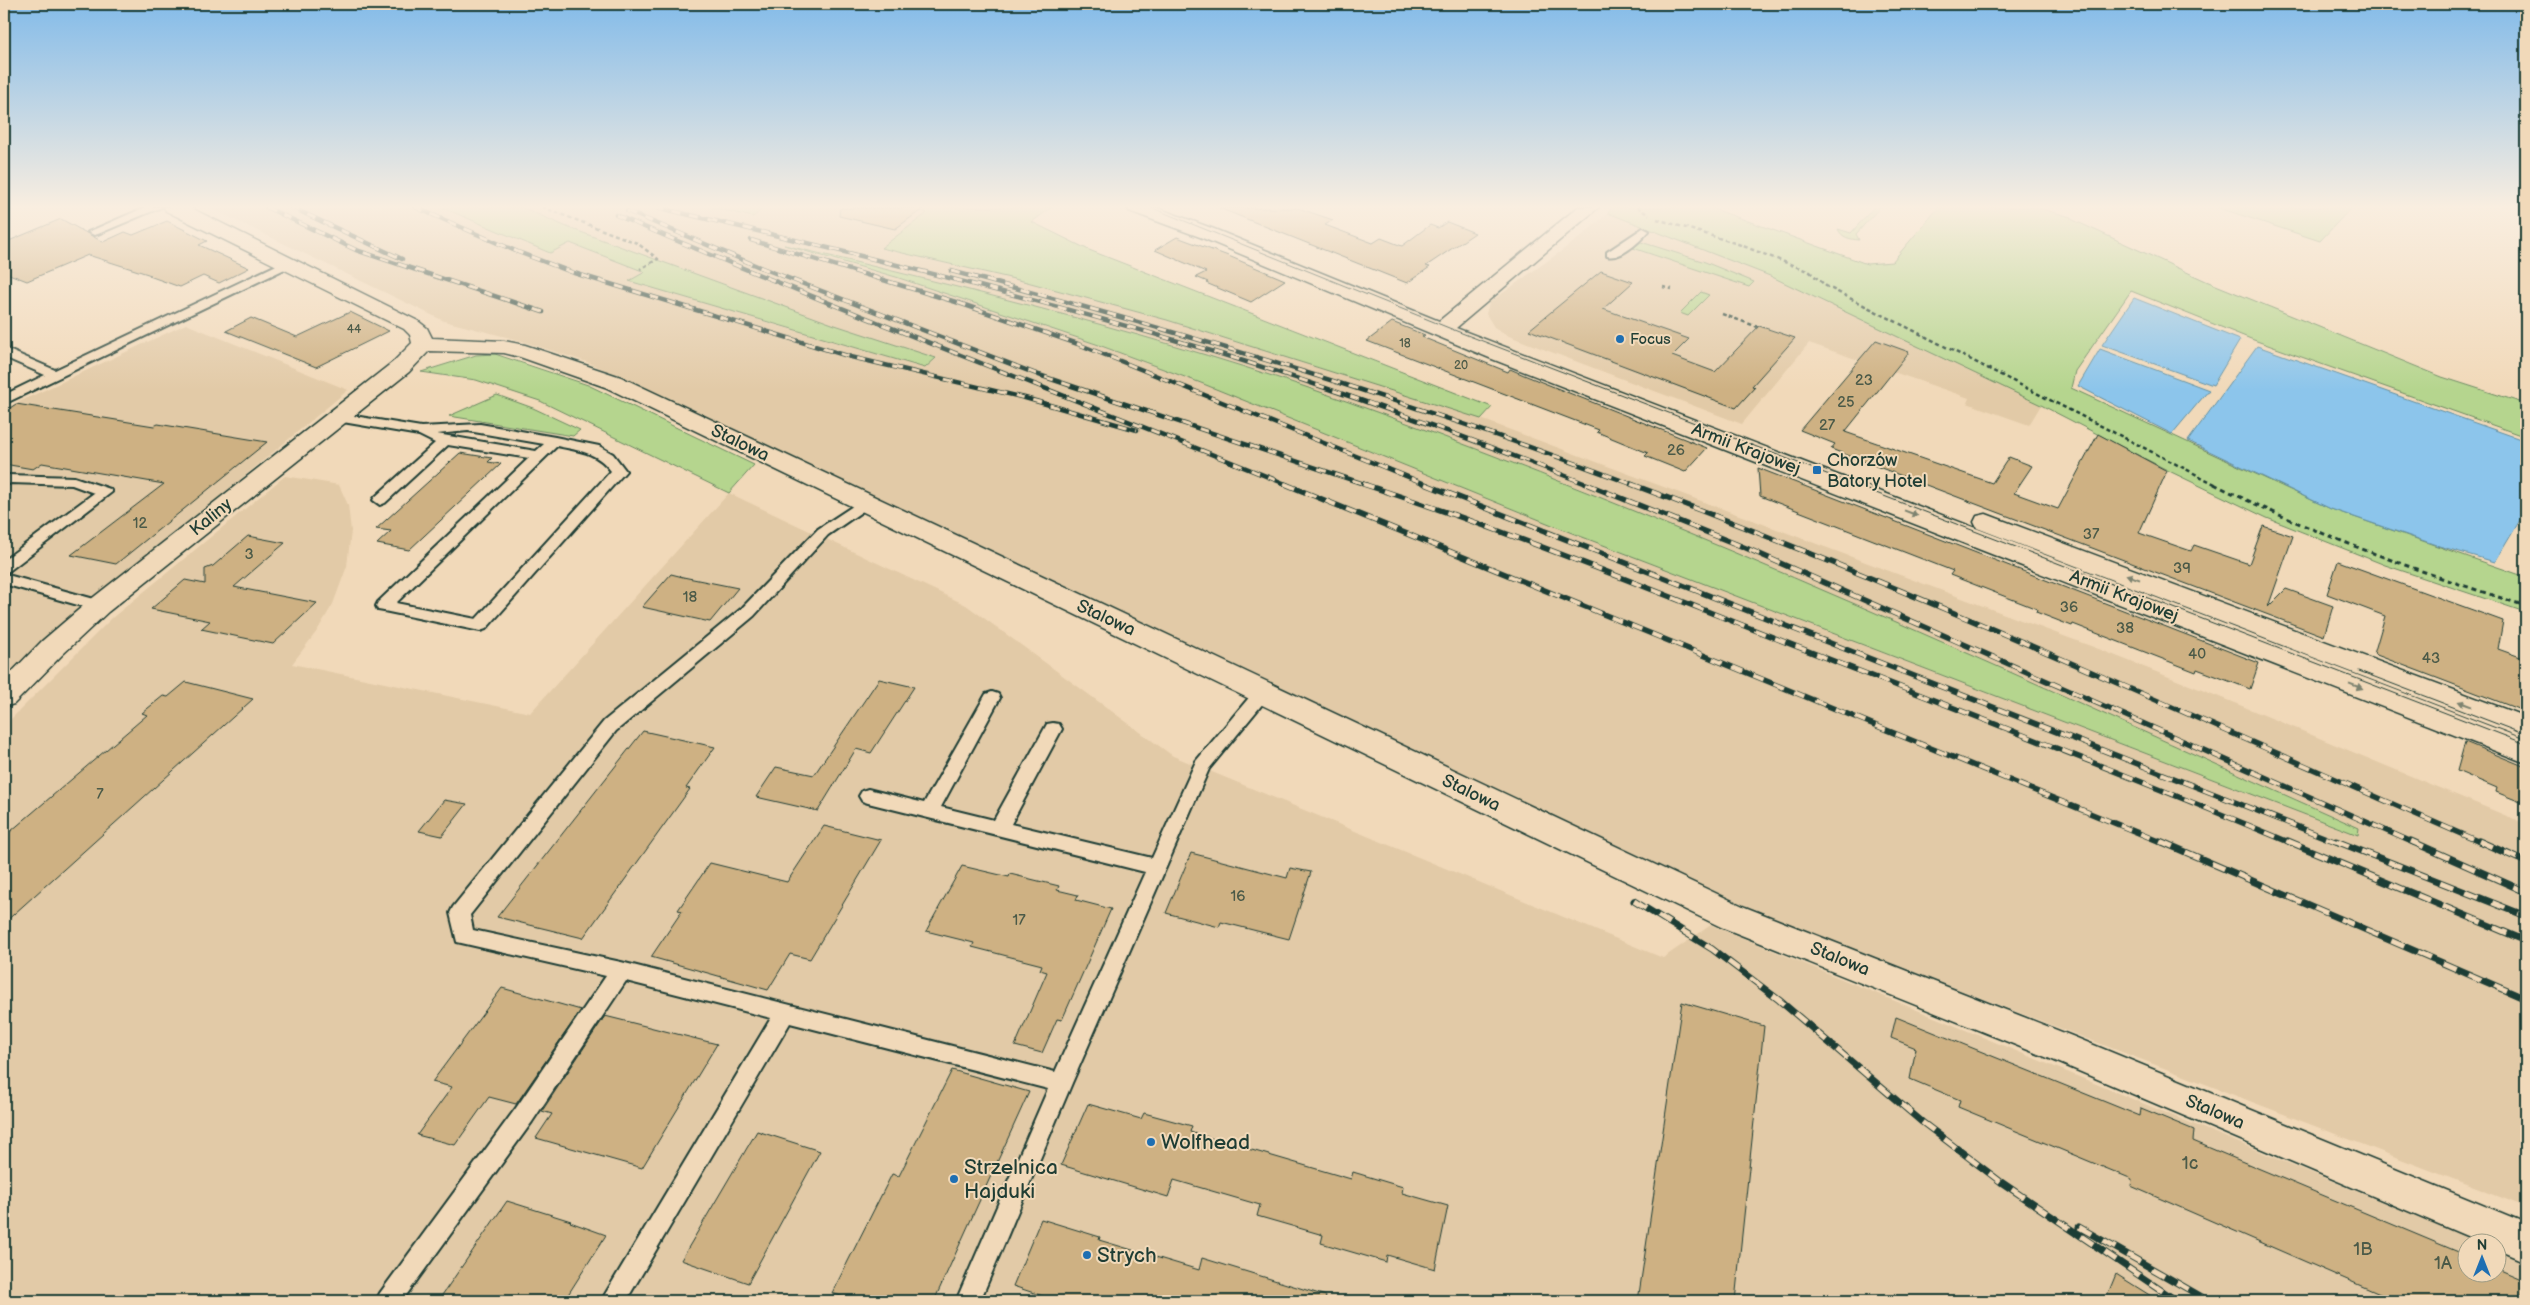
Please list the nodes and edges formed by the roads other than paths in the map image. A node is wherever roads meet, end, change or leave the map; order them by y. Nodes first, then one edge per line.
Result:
1 (279, 268) edge
2 (295, 268) edge
3 (1298, 268) edge
4 (1315, 268) edge
5 (1517, 268) edge
6 (1448, 325) junction
7 (422, 344) junction
8 (4, 352) edge
9 (55, 376) junction
10 (4, 400) edge
11 (336, 417) junction
12 (421, 431) junction
13 (446, 440) junction
14 (555, 441) junction
15 (540, 456) junction
16 (5, 480) edge
17 (380, 500) dead end
18 (865, 503) junction
19 (4, 567) edge
20 (4, 579) edge
21 (99, 606) junction
22 (1263, 692) junction
23 (4, 697) edge
24 (992, 698) dead end
25 (2493, 727) junction
26 (2526, 728) edge
27 (1053, 729) dead end
28 (2526, 752) edge
29 (868, 796) dead end
30 (929, 811) junction
31 (999, 828) junction
32 (1156, 867) junction
33 (621, 972) junction
34 (785, 1013) junction
35 (1061, 1083) junction
36 (2526, 1243) edge
37 (388, 1301) edge
38 (612, 1301) edge
39 (968, 1301) edge

1 - 9 lane
2 - 7 street
3 - 6 street, Armii Krajowej
4 - 6 street, Armii Krajowej
5 - 6 street
6 - 25 street, Armii Krajowej
7 - 11 street, Kaliny
7 - 18 street, Stalowa
8 - 9 lane
9 - 10 lane
11 - 12 lane
11 - 21 street, Kaliny
12 - 13 lane
12 - 14 lane
13 - 15 lane
13 - 17 lane
14 - 15 lane
14 - 15 lane
16 - 19 lane
18 - 22 street, Stalowa
18 - 33 lane
20 - 21 lane
21 - 23 street, Kaliny
22 - 32 lane
22 - 36 street, Stalowa
24 - 30 lane
25 - 26 street, Armii Krajowej
25 - 28 street, Armii Krajowej
27 - 31 lane
29 - 30 lane
30 - 31 lane
31 - 32 lane
32 - 35 lane
33 - 34 lane
33 - 37 lane
34 - 35 lane
34 - 38 lane
35 - 39 lane

